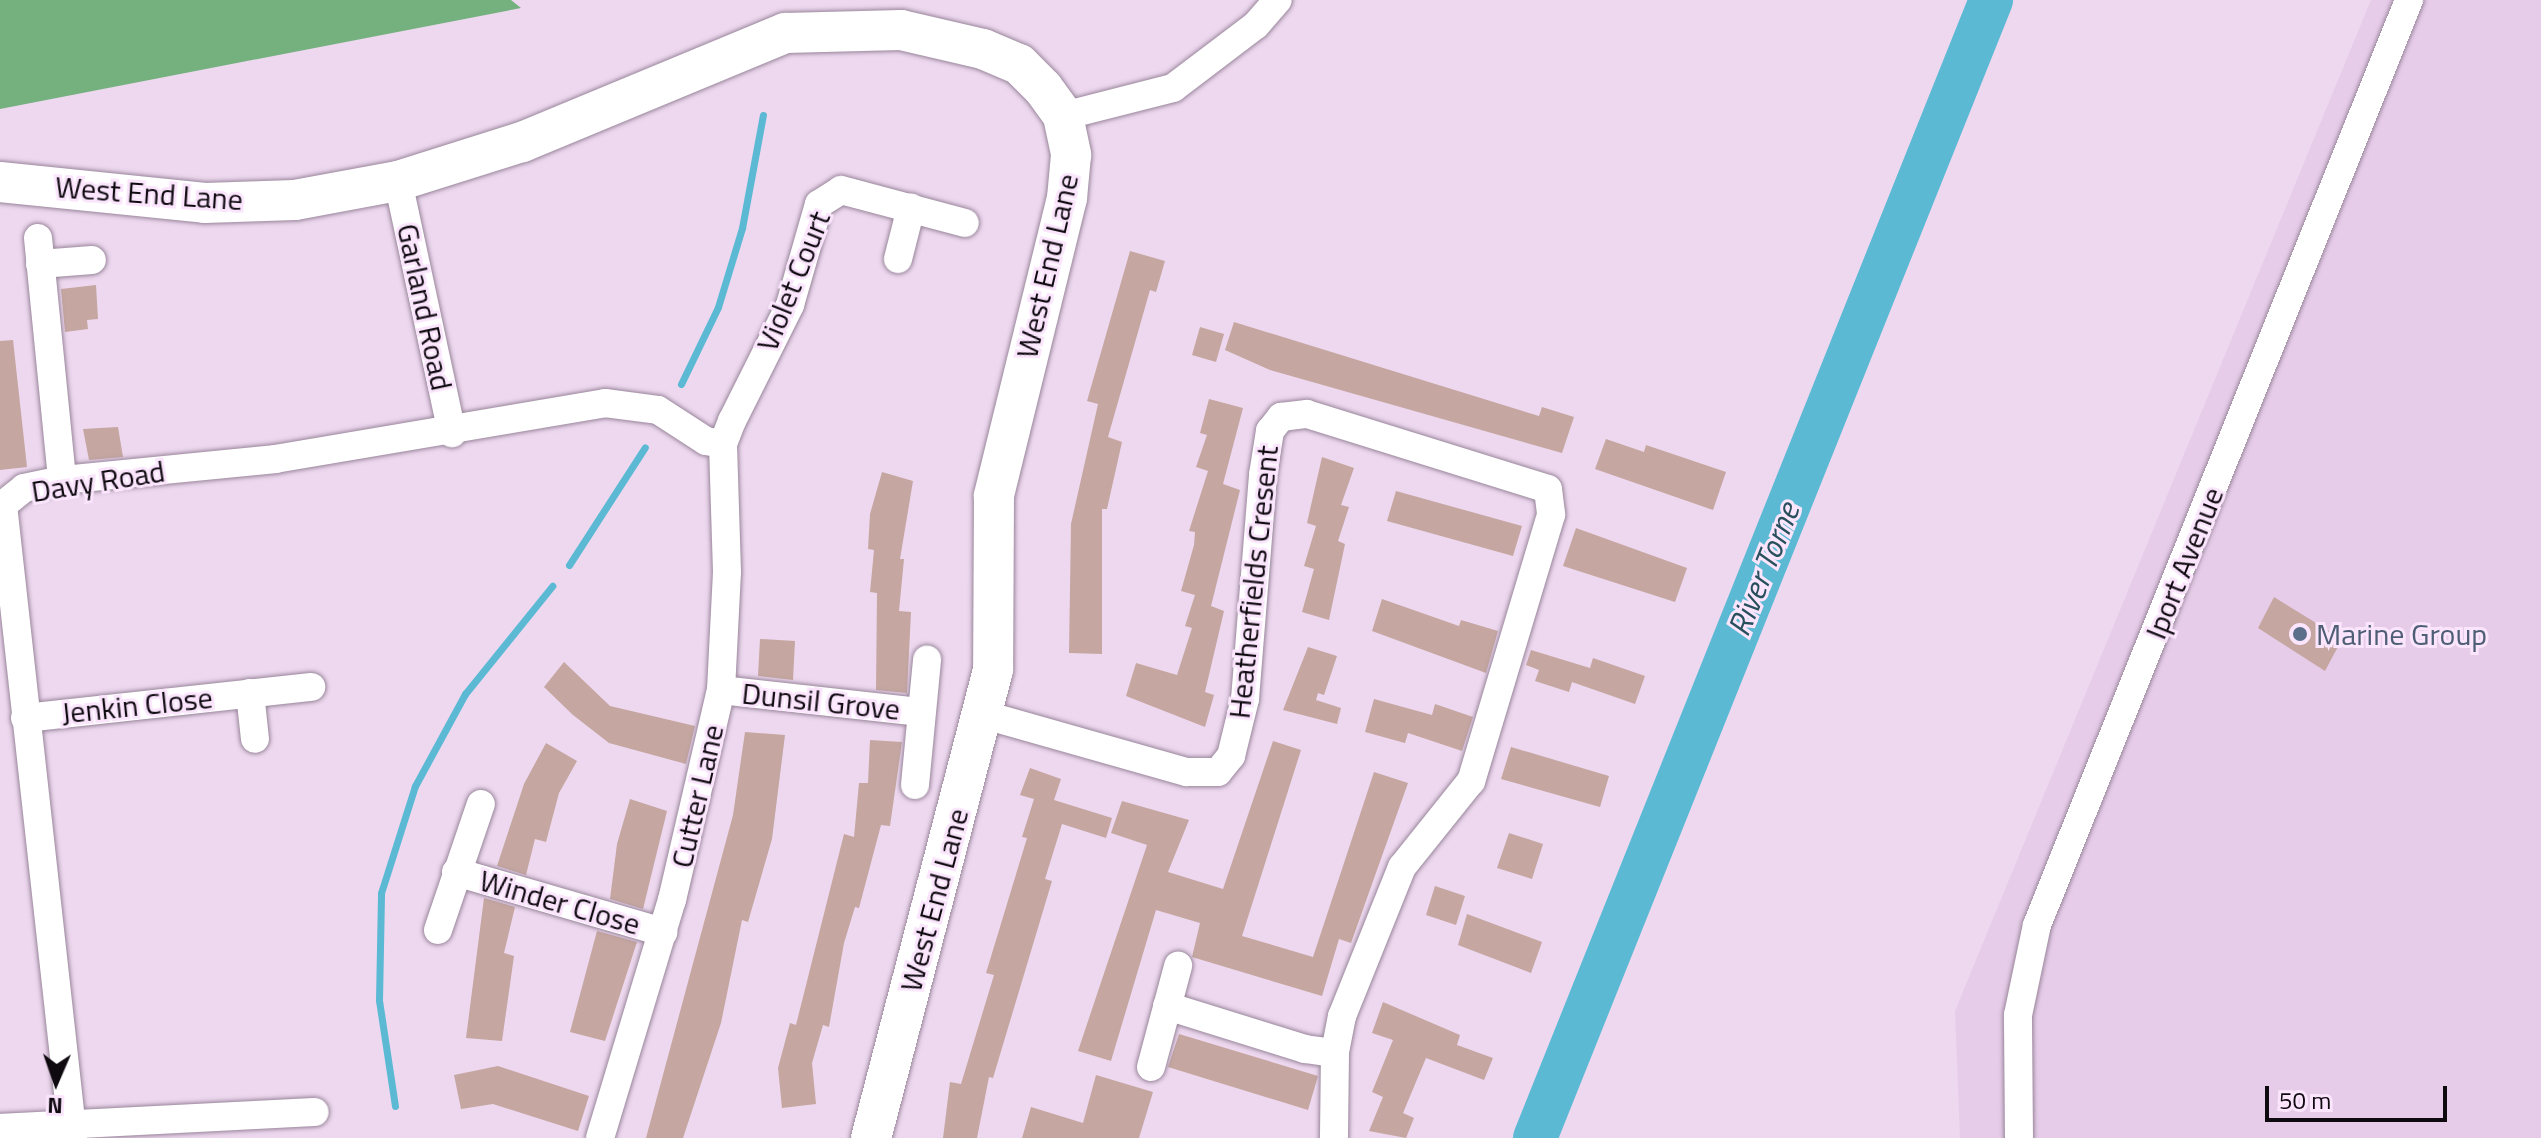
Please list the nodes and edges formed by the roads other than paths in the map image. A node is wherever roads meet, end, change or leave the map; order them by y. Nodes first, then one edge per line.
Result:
1 (1278, 0) edge
2 (2409, 0) edge
3 (1063, 116) junction
4 (398, 181) junction
5 (0, 182) edge
6 (911, 208) junction
7 (965, 223) dead end
8 (898, 259) dead end
9 (92, 260) dead end
10 (452, 433) junction
11 (723, 444) junction
12 (62, 480) junction
13 (927, 660) dead end
14 (10, 685) edge
15 (311, 687) dead end
16 (721, 690) junction
17 (250, 693) junction
18 (921, 712) junction
19 (985, 715) junction
20 (25, 718) junction
21 (255, 739) dead end
22 (915, 785) dead end
23 (481, 804) dead end
24 (456, 872) junction
25 (438, 930) dead end
26 (663, 932) junction
27 (1178, 966) dead end
28 (1167, 1006) junction
29 (1335, 1053) junction
30 (1151, 1067) dead end
31 (315, 1112) dead end
32 (0, 1128) edge
33 (72, 1131) edge
34 (600, 1138) edge
35 (871, 1138) edge
36 (1334, 1138) edge
37 (2019, 1138) edge

1 - 3 street
2 - 37 street, Iport Avenue
3 - 4 street, West End Lane
3 - 19 street, West End Lane
4 - 5 street, West End Lane
4 - 10 street, Garland Road
6 - 7 street, Violet Court
6 - 8 street
6 - 11 street, Violet Court
9 - 12 street
10 - 11 street, Davy Road
10 - 12 street, Davy Road
11 - 16 street, Cutter Lane
12 - 14 street, Davy Road
13 - 18 street, Dunsil Grove
14 - 20 street, Davy Road
15 - 17 street, Jenkin Close
16 - 18 street, Dunsil Grove
16 - 26 street, Cutter Lane
17 - 20 street, Jenkin Close
17 - 21 street, Jenkin Close
18 - 22 street, Dunsil Grove
19 - 29 street, Heatherfields Cresent
19 - 35 street, West End Lane
20 - 33 street, Davy Road
23 - 24 street, Winder Close
24 - 25 street, Winder Close
24 - 26 street, Winder Close
26 - 34 street, Cutter Lane
27 - 28 street
28 - 29 street
28 - 30 street
29 - 36 street, Heatherfields Cresent
31 - 33 street
32 - 33 street

